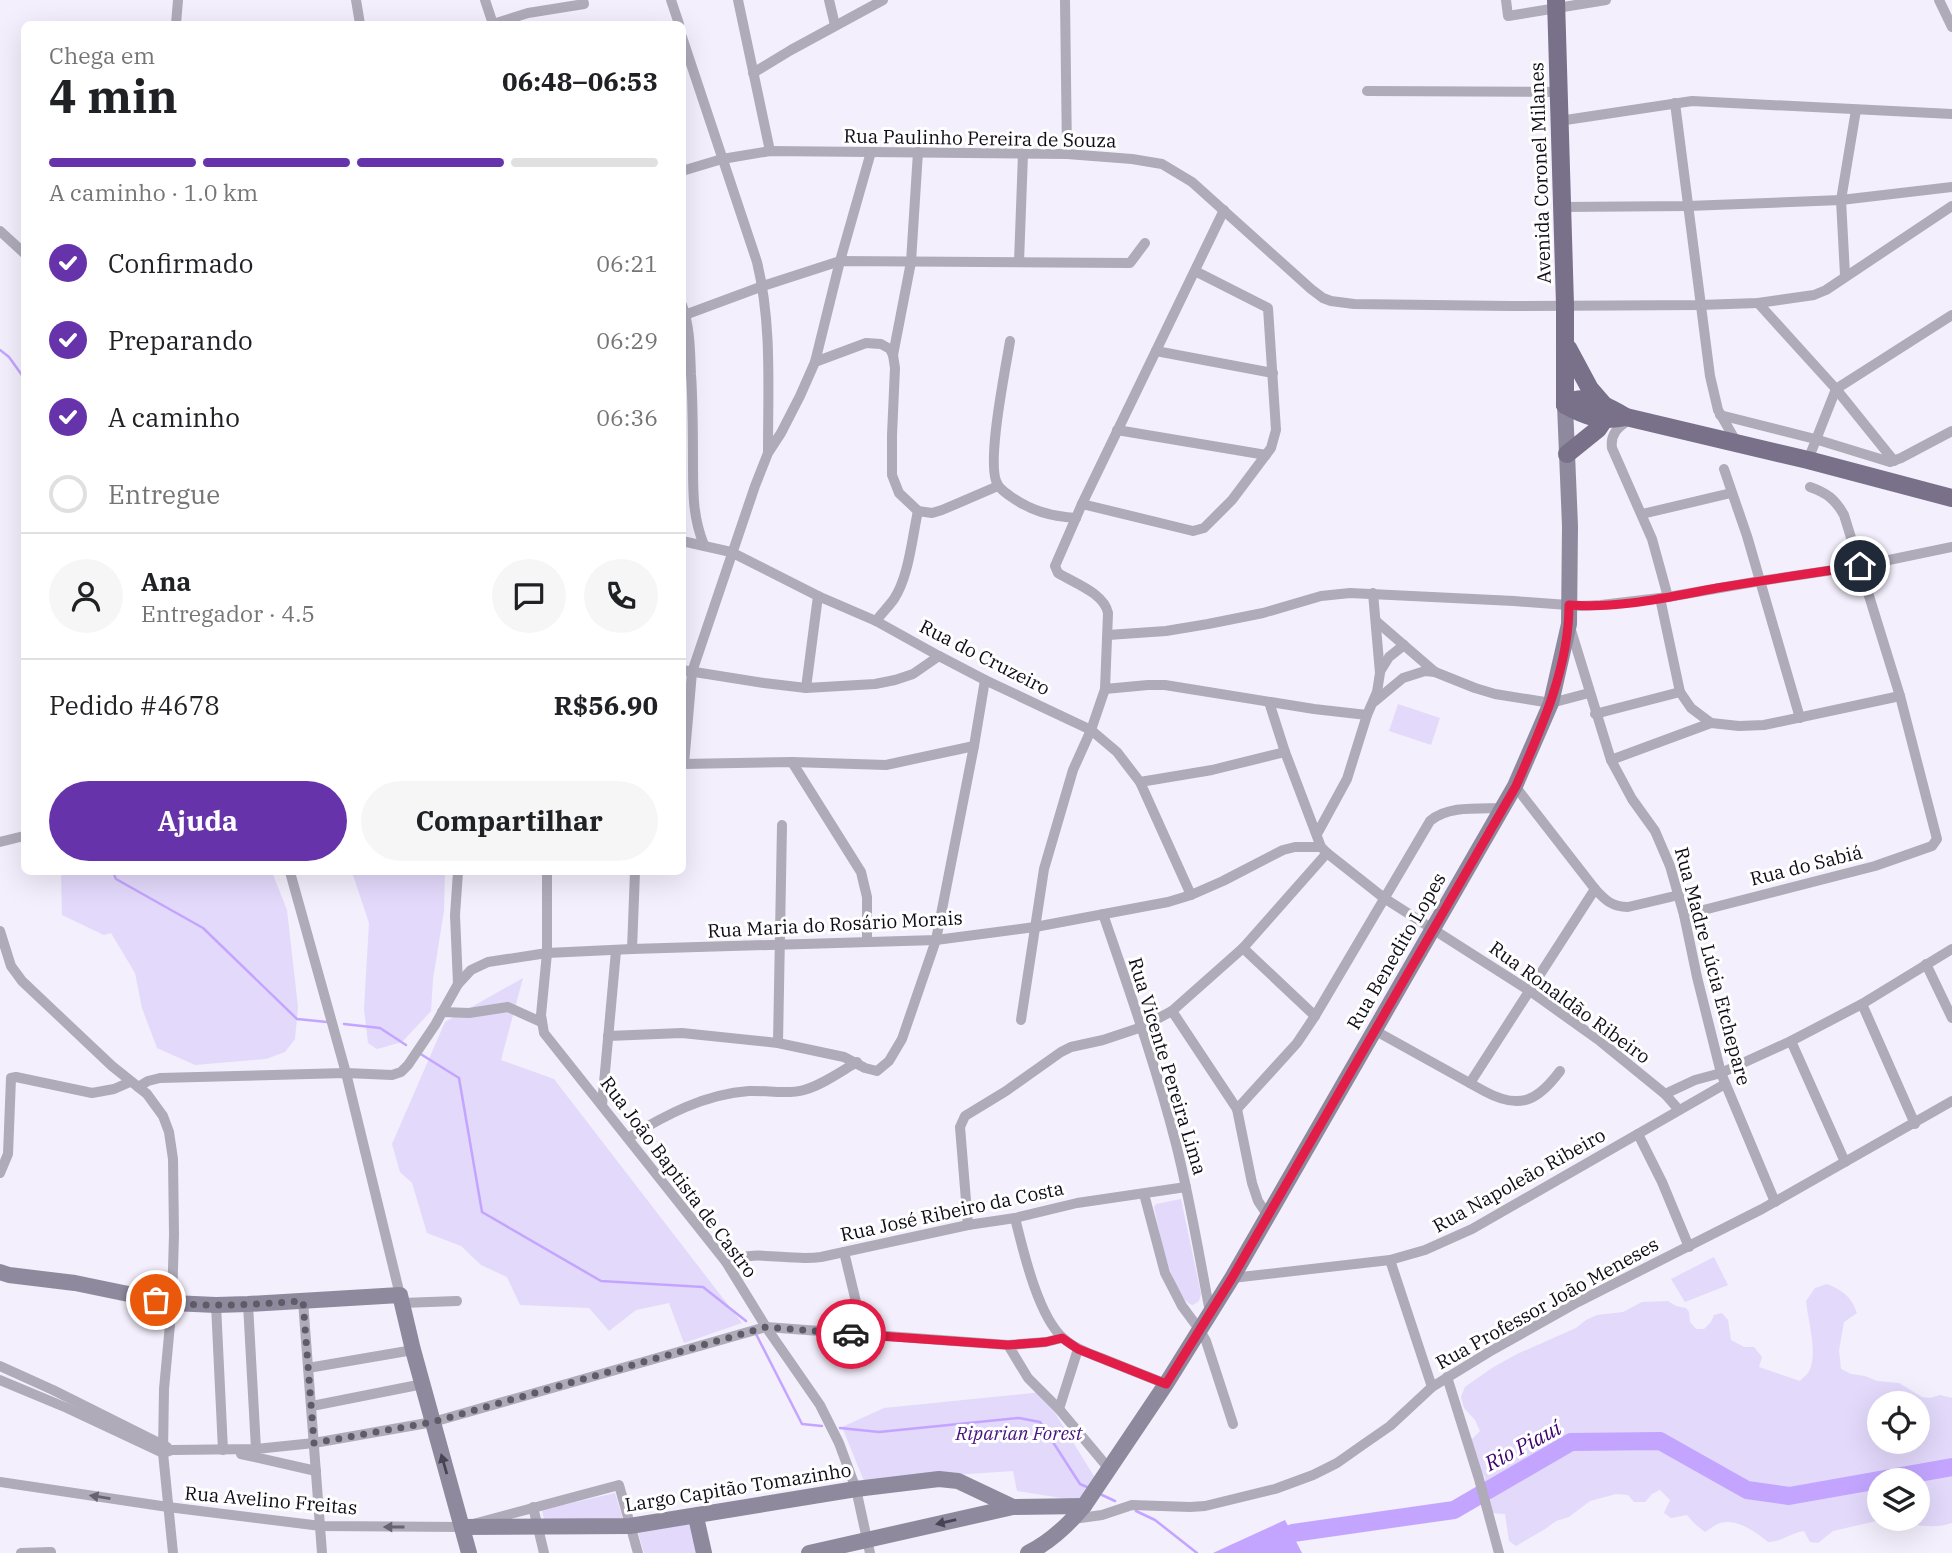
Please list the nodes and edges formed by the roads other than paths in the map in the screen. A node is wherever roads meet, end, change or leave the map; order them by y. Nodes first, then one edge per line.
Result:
1 (178, 0) edge
2 (356, 0) edge
3 (485, 0) edge
4 (583, 0) edge
5 (671, 0) edge
6 (738, 0) edge
7 (830, 0) edge
8 (883, 0) edge
9 (1065, 0) edge
10 (1506, 0) edge
11 (1606, 0) edge
12 (1939, 0) edge
13 (1556, 4) edge
14 (176, 21) edge
15 (360, 21) edge
16 (492, 21) edge
17 (503, 21) edge
18 (677, 21) edge
19 (835, 25) junction
20 (1952, 27) edge
21 (686, 49) edge
22 (753, 73) junction
23 (1367, 90) dead end
24 (1558, 92) junction
25 (1675, 103) junction
26 (1856, 110) junction
27 (1952, 114) edge
28 (1559, 121) junction
29 (769, 152) junction
30 (871, 152) junction
31 (918, 152) junction
32 (1023, 154) junction
33 (1067, 154) junction
34 (722, 159) junction
35 (686, 170) edge
36 (1952, 187) edge
37 (1841, 200) junction
38 (1952, 205) edge
39 (1688, 206) junction
40 (1562, 207) junction
41 (1224, 210) junction
42 (0, 231) edge
43 (1144, 243) dead end
44 (21, 250) edge
45 (840, 261) junction
46 (911, 262) junction
47 (1019, 262) junction
48 (1195, 271) junction
49 (1846, 275) junction
50 (763, 286) junction
51 (1758, 303) junction
52 (1565, 305) junction
53 (1699, 305) junction
54 (686, 311) edge
55 (1952, 315) edge
56 (686, 324) edge
57 (1010, 341) dead end
58 (1566, 345) junction
59 (1156, 351) junction
60 (893, 355) junction
61 (815, 362) junction
62 (1273, 373) junction
63 (1836, 389) junction
64 (1565, 405) junction
65 (1603, 412) junction
66 (1720, 415) junction
67 (1629, 418) junction
68 (1117, 430) junction
69 (1952, 431) edge
70 (1815, 439) junction
71 (1737, 443) junction
72 (768, 453) junction
73 (1567, 454) junction
74 (1266, 456) junction
75 (1808, 460) junction
76 (1894, 461) junction
77 (1724, 469) dead end
78 (998, 486) junction
79 (1810, 487) dead end
80 (1731, 493) junction
81 (1952, 498) edge
82 (1082, 504) junction
83 (918, 511) junction
84 (1642, 514) junction
85 (1076, 518) junction
86 (686, 542) edge
87 (704, 545) junction
88 (1952, 547) edge
89 (731, 552) junction
90 (1860, 566) junction
91 (1760, 581) junction
92 (1373, 593) junction
93 (818, 596) junction
94 (1664, 598) junction
95 (1569, 605) junction
96 (876, 621) junction
97 (1376, 621) junction
98 (1569, 624) junction
99 (1108, 635) junction
100 (1404, 645) junction
101 (939, 656) junction
102 (687, 671) edge
103 (1435, 672) junction
104 (1380, 673) junction
105 (985, 680) junction
106 (806, 688) junction
107 (1105, 689) junction
108 (1680, 692) junction
109 (1589, 693) junction
110 (686, 694) edge
111 (1900, 696) junction
112 (1269, 702) junction
113 (1374, 702) junction
114 (1550, 703) junction
115 (1595, 714) junction
116 (1367, 715) junction
117 (1800, 718) junction
118 (1711, 723) junction
119 (1091, 730) junction
120 (974, 746) junction
121 (1285, 752) junction
122 (1611, 760) junction
123 (792, 762) junction
124 (686, 764) edge
125 (1140, 782) junction
126 (1516, 786) junction
127 (1504, 808) junction
128 (782, 825) dead end
129 (1317, 834) junction
130 (21, 837) edge
131 (0, 842) edge
132 (1324, 850) junction
133 (291, 875) edge
134 (458, 875) edge
135 (547, 875) edge
136 (635, 875) edge
137 (1595, 890) junction
138 (1191, 895) junction
139 (1679, 895) junction
140 (1384, 898) junction
141 (1103, 914) junction
142 (1684, 915) junction
143 (1035, 927) junction
144 (1434, 929) junction
145 (0, 931) edge
146 (936, 940) junction
147 (867, 942) junction
148 (780, 946) junction
149 (1243, 948) junction
150 (632, 949) junction
151 (1952, 949) edge
152 (616, 951) junction
153 (547, 953) junction
154 (1927, 964) junction
155 (458, 984) junction
156 (1530, 991) junction
157 (1862, 1004) junction
158 (1172, 1011) junction
159 (443, 1012) junction
160 (1315, 1016) junction
161 (1952, 1018) edge
162 (1021, 1020) dead end
163 (541, 1022) junction
164 (1142, 1027) junction
165 (1374, 1030) junction
166 (608, 1036) junction
167 (1791, 1041) junction
168 (778, 1043) junction
169 (857, 1062) junction
170 (1560, 1071) dead end
171 (346, 1073) junction
172 (1723, 1079) junction
173 (1471, 1083) junction
174 (134, 1085) junction
175 (1665, 1094) junction
176 (1952, 1101) edge
177 (603, 1105) junction
178 (1237, 1109) junction
179 (1679, 1110) junction
180 (1915, 1124) junction
181 (1638, 1134) junction
182 (628, 1138) junction
183 (1846, 1162) junction
184 (0, 1172) edge
185 (1186, 1187) junction
186 (1144, 1194) junction
187 (1775, 1202) junction
188 (1268, 1216) junction
189 (1015, 1219) junction
190 (968, 1225) junction
191 (1689, 1247) junction
192 (844, 1252) junction
193 (1390, 1260) junction
194 (726, 1262) junction
195 (0, 1272) edge
196 (1232, 1278) junction
197 (401, 1299) junction
198 (303, 1301) junction
199 (457, 1301) dead end
200 (172, 1303) junction
201 (248, 1304) junction
202 (216, 1305) junction
203 (1210, 1312) junction
204 (766, 1327) junction
205 (1199, 1329) junction
206 (863, 1335) junction
207 (1062, 1338) junction
208 (1008, 1345) junction
209 (1078, 1349) junction
210 (413, 1350) junction
211 (0, 1366) edge
212 (309, 1368) junction
213 (1447, 1377) junction
214 (0, 1380) edge
215 (423, 1384) junction
216 (1166, 1384) junction
217 (1432, 1387) junction
218 (50, 1395) junction
219 (312, 1406) junction
220 (1059, 1409) junction
221 (433, 1422) junction
222 (1233, 1424) dead end
223 (314, 1443) junction
224 (166, 1449) junction
225 (256, 1449) junction
226 (226, 1451) junction
227 (1110, 1470) junction
228 (316, 1471) junction
229 (0, 1482) edge
230 (856, 1489) junction
231 (168, 1507) junction
232 (533, 1507) junction
233 (1013, 1507) junction
234 (1079, 1513) junction
235 (696, 1517) junction
236 (321, 1526) junction
237 (537, 1526) junction
238 (630, 1526) junction
239 (462, 1527) junction
240 (868, 1546) edge
241 (51, 1552) edge
242 (21, 1553) edge
243 (173, 1553) edge
244 (322, 1553) edge
245 (469, 1553) edge
246 (544, 1553) edge
247 (638, 1553) edge
248 (704, 1553) edge
249 (808, 1553) edge
250 (1028, 1553) edge
251 (1499, 1553) edge

1 - 14 street
2 - 15 street
3 - 16 street
4 - 17 street
5 - 18 street
6 - 22 street
7 - 19 street
8 - 19 street
9 - 33 street
10 - 13 street
11 - 13 street
12 - 20 street
13 - 24 main road, Avenida Coronel Milanes
19 - 22 street
21 - 34 street
22 - 29 street
23 - 24 street
24 - 28 main road, Avenida Coronel Milanes
25 - 26 street
25 - 28 street
25 - 39 street
26 - 27 street
26 - 37 street
28 - 40 main road, Avenida Coronel Milanes
29 - 30 street, Rua Paulinho Pereira de Souza
29 - 34 street, Rua Paulinho Pereira de Souza
30 - 31 street, Rua Paulinho Pereira de Souza
30 - 45 street
31 - 32 street, Rua Paulinho Pereira de Souza
31 - 46 street
32 - 33 street, Rua Paulinho Pereira de Souza
32 - 47 street
33 - 41 street, Rua Paulinho Pereira de Souza
34 - 35 street, Rua Paulinho Pereira de Souza
34 - 50 street
36 - 37 street
37 - 39 street
37 - 49 street
38 - 49 street, Rua Paulinho Pereira de Souza
39 - 40 street
39 - 53 street
40 - 52 main road, Avenida Coronel Milanes
41 - 48 street
41 - 52 street, Rua Paulinho Pereira de Souza
42 - 44 street
43 - 47 street
45 - 46 street
45 - 50 street
45 - 61 street
46 - 47 street
46 - 60 street
48 - 59 street
48 - 62 street
49 - 51 street, Rua Paulinho Pereira de Souza
50 - 54 street
50 - 72 street
51 - 53 street, Rua Paulinho Pereira de Souza
51 - 63 street
52 - 53 street, Rua Paulinho Pereira de Souza
52 - 58 main road, Avenida Coronel Milanes
53 - 66 street
55 - 63 street
56 - 87 street
57 - 78 street
58 - 64 main road, Rua Benedito Lopes
58 - 65 main road
59 - 62 street
59 - 68 street
60 - 61 street
60 - 83 street
61 - 72 street
62 - 74 street
63 - 70 street
63 - 76 street
64 - 65 main road
64 - 73 main road, Rua Benedito Lopes
65 - 67 main road
65 - 73 main road
66 - 70 street
66 - 71 street
67 - 71 main road
67 - 84 street
68 - 74 street
68 - 82 street
69 - 76 street
70 - 75 street
70 - 76 street
71 - 75 main road
72 - 89 street
73 - 95 main road, Rua Benedito Lopes
74 - 82 street
75 - 81 main road
77 - 80 street
78 - 83 street
78 - 85 street
79 - 90 street
80 - 84 street
80 - 91 street
82 - 85 street
83 - 96 street
84 - 94 street
85 - 99 street
86 - 87 street, Rua do Cruzeiro
87 - 89 street, Rua do Cruzeiro
88 - 90 street
89 - 93 street, Rua do Cruzeiro
89 - 102 street
90 - 91 street
90 - 111 street
91 - 94 street
91 - 117 street
92 - 95 street
92 - 97 street
92 - 99 street
93 - 96 street, Rua do Cruzeiro
93 - 106 street
94 - 95 street
94 - 108 street
95 - 98 main road, Rua Benedito Lopes
96 - 101 street, Rua do Cruzeiro
97 - 100 street
97 - 104 street
98 - 109 street, Rua Madre Lúcia Etchepare
98 - 114 main road, Rua Benedito Lopes
99 - 107 street
100 - 103 street
100 - 104 street
101 - 105 street, Rua do Cruzeiro
101 - 106 street
102 - 106 street
102 - 110 street
103 - 113 street
103 - 114 street
104 - 113 street
105 - 119 street, Rua do Cruzeiro
105 - 120 street
107 - 112 street
107 - 119 street
108 - 115 street
108 - 118 street
109 - 114 street
109 - 115 street, Rua Madre Lúcia Etchepare
111 - 117 street
111 - 142 street, Rua do Sabiá
112 - 116 street
112 - 121 street
113 - 116 street
114 - 126 main road, Rua Benedito Lopes
115 - 122 street, Rua Madre Lúcia Etchepare
116 - 129 street
117 - 118 street
118 - 122 street
119 - 125 street, Rua do Cruzeiro
119 - 143 street
120 - 123 street
120 - 146 street
121 - 125 street
121 - 129 street
122 - 139 street, Rua Madre Lúcia Etchepare
123 - 124 street
123 - 147 street
125 - 138 street, Rua do Cruzeiro
126 - 127 main road, Rua Benedito Lopes
126 - 137 street
127 - 140 street
127 - 144 main road, Rua Benedito Lopes
128 - 148 street
129 - 132 street
130 - 131 street
132 - 138 street, Rua Maria do Rosário Morais
132 - 140 street, Rua Ronaldão Ribeiro
132 - 149 street
133 - 171 street
134 - 155 street
135 - 153 street
136 - 150 street
137 - 139 street
137 - 156 street
138 - 141 street, Rua Maria do Rosário Morais
139 - 142 street, Rua Madre Lúcia Etchepare
140 - 144 street, Rua Ronaldão Ribeiro
140 - 160 street
141 - 143 street, Rua Maria do Rosário Morais
141 - 164 street, Rua Vicente Pereira Lima
142 - 172 street, Rua Madre Lúcia Etchepare
143 - 146 street, Rua Maria do Rosário Morais
143 - 162 street
144 - 156 street, Rua Ronaldão Ribeiro
144 - 165 main road, Rua Benedito Lopes
145 - 174 street
146 - 147 street, Rua Maria do Rosário Morais
146 - 169 street
147 - 148 street, Rua Maria do Rosário Morais
148 - 150 street, Rua Maria do Rosário Morais
148 - 168 street
149 - 158 street
149 - 160 street
150 - 152 street, Rua Maria do Rosário Morais
151 - 154 street, Rua Napoleão Ribeiro
152 - 153 street, Rua Maria do Rosário Morais
152 - 166 street
153 - 155 street, Rua Maria do Rosário Morais
153 - 163 street
154 - 157 street, Rua Napoleão Ribeiro
154 - 161 street
155 - 159 street, Rua Maria do Rosário Morais
156 - 173 street
156 - 175 street, Rua Ronaldão Ribeiro
157 - 167 street, Rua Napoleão Ribeiro
157 - 180 street
158 - 164 street
158 - 178 street
159 - 163 street
159 - 171 street, Rua Maria do Rosário Morais
160 - 178 street
163 - 177 street, Rua João Baptista de Castro
164 - 185 street, Rua Vicente Pereira Lima
164 - 190 street
165 - 173 street
165 - 188 main road, Rua Benedito Lopes
166 - 168 street
166 - 177 street
167 - 172 street, Rua Napoleão Ribeiro
167 - 183 street
168 - 169 street
169 - 182 street
170 - 173 street
171 - 174 street
171 - 197 street
172 - 175 street
172 - 179 street, Rua Napoleão Ribeiro
172 - 187 street, Rua Madre Lúcia Etchepare
174 - 184 street
174 - 200 street
175 - 179 street, Rua Ronaldão Ribeiro
176 - 180 street, Rua Professor João Meneses
177 - 182 street, Rua João Baptista de Castro
178 - 188 street
179 - 181 street, Rua Napoleão Ribeiro
180 - 183 street, Rua Professor João Meneses
181 - 191 street
181 - 193 street, Rua Napoleão Ribeiro
182 - 194 street, Rua João Baptista de Castro
183 - 187 street, Rua Professor João Meneses
185 - 186 street, Rua José Ribeiro da Costa
185 - 203 street, Rua Vicente Pereira Lima
186 - 189 street, Rua José Ribeiro da Costa
186 - 205 street
187 - 191 street, Rua Professor João Meneses
188 - 196 main road, Rua Benedito Lopes
189 - 190 street, Rua José Ribeiro da Costa
189 - 207 street
190 - 192 street, Rua José Ribeiro da Costa
191 - 213 street, Rua Professor João Meneses
192 - 194 street, Rua José Ribeiro da Costa
192 - 206 street
193 - 196 street, Rua Napoleão Ribeiro
193 - 217 street
194 - 204 street, Rua João Baptista de Castro
195 - 200 main road
196 - 203 main road, Rua Benedito Lopes
197 - 198 main road
197 - 199 street
197 - 210 main road
198 - 201 main road
198 - 212 street
200 - 202 main road
200 - 224 street
201 - 202 main road
201 - 225 street
202 - 226 street
203 - 205 main road, Rua Benedito Lopes
204 - 206 street
204 - 221 street
204 - 230 street, Rua João Baptista de Castro
205 - 216 main road, Rua Benedito Lopes
205 - 222 street
206 - 208 street
207 - 208 street
207 - 209 street
208 - 220 street
209 - 216 street
209 - 220 street
210 - 212 street
210 - 215 main road
211 - 218 street
212 - 219 street
213 - 217 street, Rua Professor João Meneses
213 - 251 street
214 - 218 street
215 - 219 street
215 - 221 main road
216 - 227 main road, Rua Benedito Lopes
217 - 234 street, Rua Professor João Meneses
218 - 224 street
219 - 223 street
220 - 227 street
221 - 223 street
239 -> 221 main road
223 - 225 street
223 - 228 street
224 - 226 street
224 - 231 street
225 - 226 street
226 - 228 street
227 - 234 main road, Rua Benedito Lopes
228 - 236 street
231 -> 229 street, Rua Avelino Freitas
230 - 233 main road, Largo Capitão Tomazinho
230 - 235 main road, Largo Capitão Tomazinho
230 - 240 street, Rua João Baptista de Castro
231 - 236 street, Rua Avelino Freitas
231 - 243 street
232 - 237 street
232 - 238 street, Rua Avelino Freitas
232 - 239 street, Rua Avelino Freitas
233 - 234 main road
233 -> 240 main road
234 - 250 main road, Rua Benedito Lopes
235 - 238 main road, Largo Capitão Tomazinho
235 - 248 main road
239 -> 236 street, Rua Avelino Freitas
236 - 244 street
237 - 238 main road, Largo Capitão Tomazinho
237 - 239 main road, Largo Capitão Tomazinho
237 - 246 street
238 - 247 street
239 - 245 main road
240 - 249 main road
241 - 242 street

